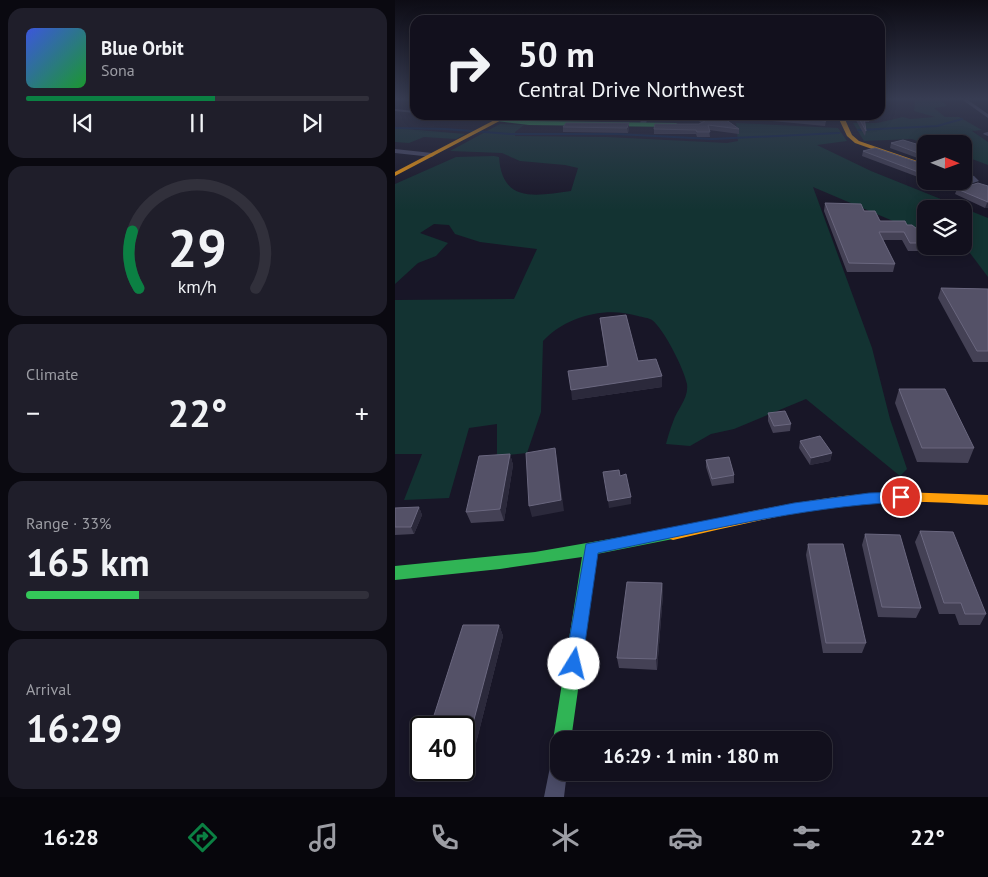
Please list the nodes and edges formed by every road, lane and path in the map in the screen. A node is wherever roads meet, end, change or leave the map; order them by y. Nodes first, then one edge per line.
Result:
1 (470, 135) edge
2 (850, 135) edge
3 (395, 151) edge
4 (404, 152) junction
5 (432, 155) junction
6 (395, 157) edge
7 (917, 163) edge
8 (395, 174) edge
9 (973, 178) edge
10 (973, 183) joint
11 (980, 186) edge
12 (988, 500) edge
13 (591, 548) junction
14 (395, 573) edge
15 (563, 731) edge
16 (556, 781) edge
17 (554, 797) edge

1 - 5 street
2 - 7 street
3 - 4 street
4 - 5 street
4 - 6 street
5 - 8 street
9 - 10 street
10 - 11 street
12 - 13 street
13 - 14 street
13 - 15 street
16 - 17 street

